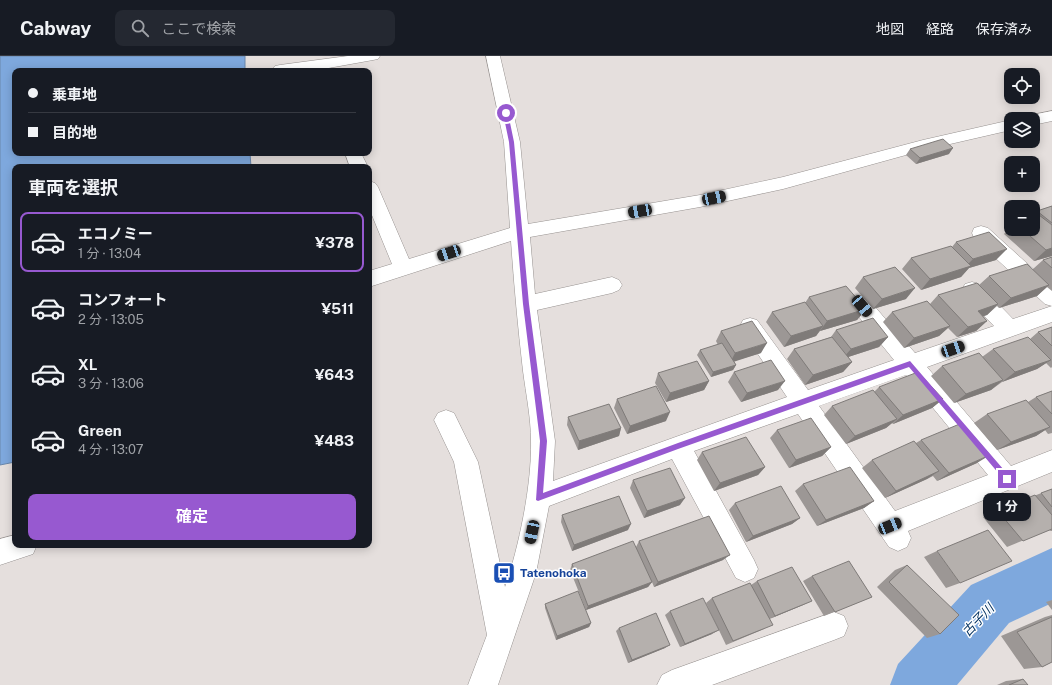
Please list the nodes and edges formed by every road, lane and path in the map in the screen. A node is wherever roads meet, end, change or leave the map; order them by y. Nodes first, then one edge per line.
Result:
1 (373, 56) edge
2 (493, 56) edge
3 (320, 68) edge
4 (1052, 116) edge
5 (1040, 119) edge
6 (1004, 127) edge
7 (372, 194) edge
8 (519, 232) junction
9 (981, 233) edge
10 (404, 268) junction
11 (372, 278) edge
12 (612, 286) dead end
13 (968, 286) edge
14 (1052, 298) edge
15 (526, 304) junction
16 (862, 306) edge
17 (1052, 314) edge
18 (750, 326) edge
19 (1010, 329) junction
20 (910, 364) junction
21 (803, 402) junction
22 (446, 420) dead end
23 (678, 446) junction
24 (1052, 461) edge
25 (1007, 479) junction
26 (538, 498) junction
27 (14, 548) edge
28 (0, 552) edge
29 (745, 569) dead end
30 (834, 626) dead end
31 (501, 638) junction
32 (483, 685) edge
33 (672, 685) edge

1 - 3 street
2 - 8 street
4 - 5 street
6 - 8 street
7 - 10 street
8 - 10 street
8 - 15 street
9 - 14 street
10 - 11 street
12 - 15 street
13 - 19 street
15 - 26 street
16 - 20 street
17 - 19 street
18 - 21 street
19 - 20 street
20 - 21 street
20 - 25 street
21 - 23 street
21 - 25 street
22 - 31 street
23 - 26 street
23 - 29 street
24 - 25 street
26 - 31 street
27 - 28 street
30 - 33 street
31 - 32 street

